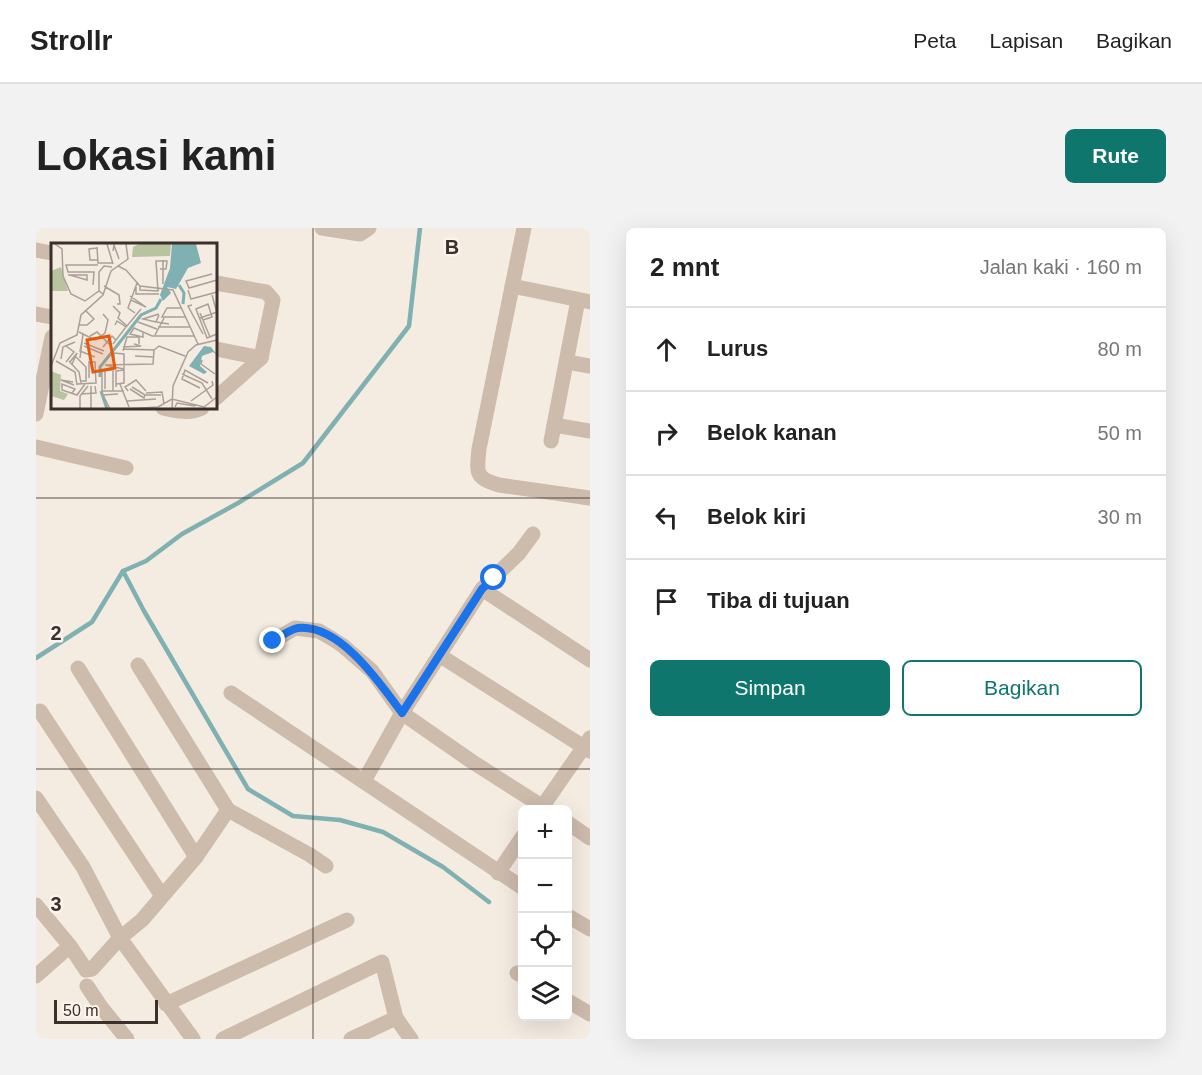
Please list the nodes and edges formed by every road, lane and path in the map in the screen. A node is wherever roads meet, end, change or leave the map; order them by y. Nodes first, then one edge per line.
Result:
1 (322, 228) edge
2 (369, 228) edge
3 (524, 228) edge
4 (36, 250) edge
5 (51, 254) edge
6 (218, 283) edge
7 (512, 286) junction
8 (584, 301) edge
9 (36, 314) edge
10 (51, 317) edge
11 (51, 343) edge
12 (218, 349) edge
13 (261, 358) junction
14 (567, 363) junction
15 (590, 366) edge
16 (44, 382) edge
17 (218, 396) edge
18 (178, 410) edge
19 (198, 410) edge
20 (36, 414) edge
21 (554, 425) junction
22 (590, 431) edge
23 (551, 441) dead end
24 (36, 447) edge
25 (126, 468) dead end
26 (590, 498) edge
27 (533, 534) dead end
28 (482, 589) junction
29 (273, 641) dead end
30 (439, 655) junction
31 (590, 660) edge
32 (138, 665) dead end
33 (78, 668) dead end
34 (231, 693) dead end
35 (40, 711) dead end
36 (402, 713) junction
37 (588, 745) edge
38 (364, 781) junction
39 (36, 798) edge
40 (538, 805) edge
41 (545, 805) edge
42 (228, 810) junction
43 (572, 826) edge
44 (590, 838) edge
45 (518, 842) edge
46 (196, 857) junction
47 (326, 866) dead end
48 (498, 873) junction
49 (518, 886) edge
50 (162, 896) junction
51 (36, 906) edge
52 (572, 919) edge
53 (347, 920) dead end
54 (590, 929) edge
55 (120, 938) junction
56 (70, 946) junction
57 (36, 976) edge
58 (87, 986) dead end
59 (166, 1004) junction
60 (572, 1005) edge
61 (590, 1014) edge
62 (396, 1018) junction
63 (127, 1039) edge
64 (193, 1039) edge
65 (223, 1039) edge
66 (351, 1039) edge
67 (411, 1039) edge

1 - 2 street
3 - 7 street
4 - 5 street
6 - 13 street
7 - 8 street
7 - 26 street
8 - 14 street
9 - 10 street
11 - 16 street
12 - 13 street
13 - 17 street
14 - 15 street
14 - 21 street
16 - 20 street
18 - 19 street
21 - 22 street
21 - 23 street
24 - 25 street
27 - 28 street
28 - 30 street
28 - 31 street
29 - 36 street
30 - 36 street
30 - 37 street
32 - 42 street
33 - 46 street
34 - 38 street
35 - 50 street
36 - 38 street
36 - 40 street
37 - 41 street
38 - 48 street
39 - 55 street
42 - 46 street
42 - 47 street
43 - 44 street
45 - 48 street
46 - 50 street
48 - 49 street
50 - 55 street
51 - 56 street
52 - 54 street
53 - 59 street
55 - 56 street
55 - 59 street
56 - 57 street
58 - 63 street
59 - 64 street
60 - 61 street
62 - 65 street
62 - 66 street
62 - 67 street

